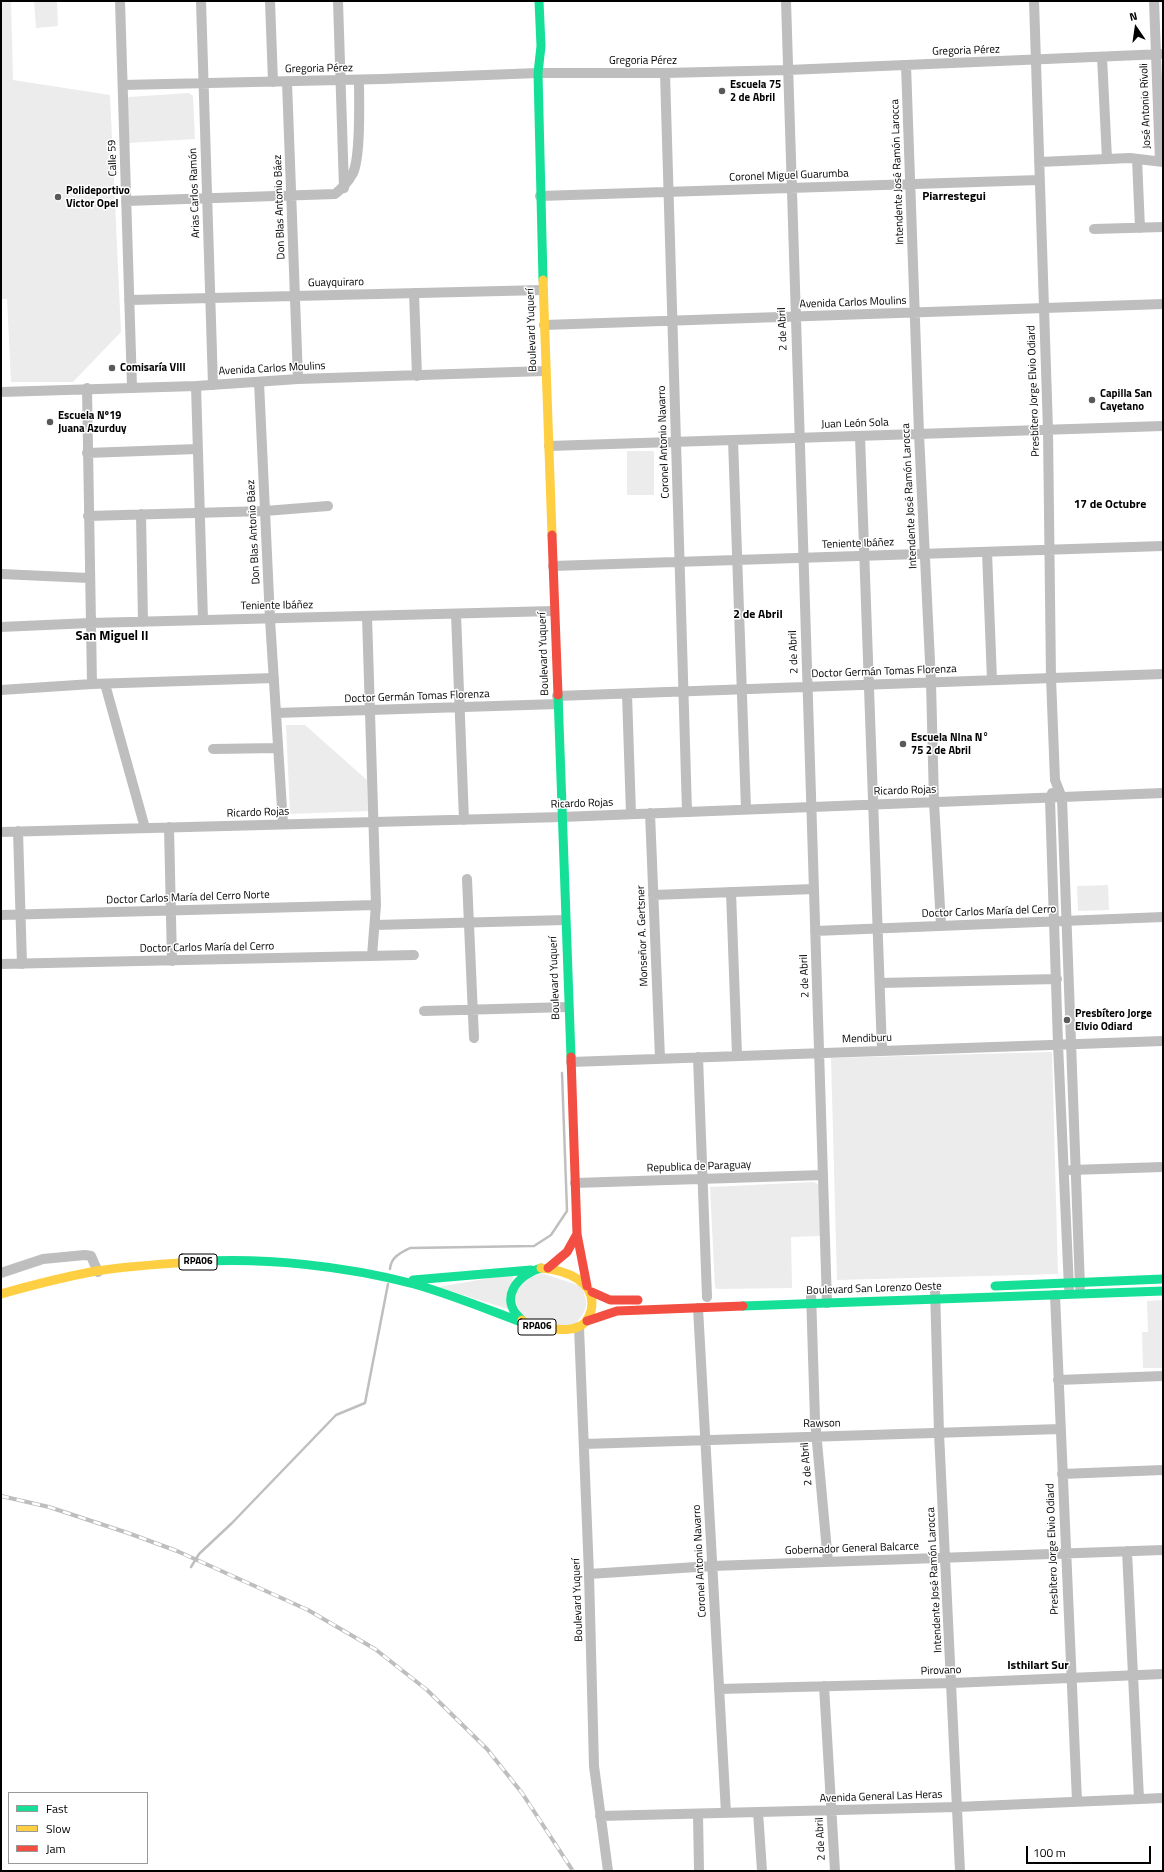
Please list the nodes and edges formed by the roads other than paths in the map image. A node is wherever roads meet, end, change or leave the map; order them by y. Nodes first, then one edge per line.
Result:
1 (120, 1) edge
2 (201, 1) edge
3 (270, 1) edge
4 (338, 1) edge
5 (531, 1) edge
6 (539, 1) edge
7 (786, 1) edge
8 (1034, 1) edge
9 (1154, 1) edge
10 (1160, 54) edge
11 (1102, 57) junction
12 (1036, 60) junction
13 (906, 66) junction
14 (788, 70) junction
15 (538, 73) junction
16 (665, 73) junction
17 (340, 80) junction
18 (359, 80) junction
19 (273, 82) junction
20 (288, 82) junction
21 (204, 84) junction
22 (123, 85) junction
23 (1107, 159) junction
24 (1137, 159) junction
25 (1162, 161) edge
26 (1039, 162) junction
27 (1039, 180) junction
28 (910, 185) junction
29 (344, 188) junction
30 (791, 189) junction
31 (668, 192) junction
32 (291, 196) junction
33 (540, 196) junction
34 (207, 199) junction
35 (126, 201) junction
36 (1163, 227) edge
37 (1140, 228) junction
38 (1094, 229) dead end
39 (543, 290) junction
40 (414, 293) junction
41 (296, 296) junction
42 (210, 298) junction
43 (129, 300) junction
44 (1163, 304) edge
45 (1044, 309) junction
46 (914, 312) junction
47 (795, 317) junction
48 (672, 321) junction
49 (544, 325) junction
50 (545, 371) junction
51 (417, 376) junction
52 (298, 379) junction
53 (259, 382) junction
54 (213, 385) junction
55 (196, 386) junction
56 (132, 387) junction
57 (87, 388) junction
58 (1, 392) edge
59 (1163, 426) edge
60 (1048, 430) junction
61 (919, 434) junction
62 (860, 436) junction
63 (799, 438) junction
64 (733, 440) junction
65 (676, 442) junction
66 (548, 446) junction
67 (197, 449) junction
68 (87, 453) junction
69 (328, 506) dead end
70 (265, 511) junction
71 (200, 512) junction
72 (140, 514) junction
73 (88, 516) junction
74 (1163, 546) edge
75 (1049, 550) junction
76 (987, 552) junction
77 (924, 554) junction
78 (864, 556) junction
79 (803, 558) junction
80 (737, 560) junction
81 (680, 562) junction
82 (553, 566) junction
83 (1, 574) edge
84 (89, 578) junction
85 (554, 611) junction
86 (456, 614) junction
87 (367, 616) junction
88 (270, 619) junction
89 (204, 620) junction
90 (143, 622) junction
91 (90, 623) junction
92 (1, 627) edge
93 (1163, 674) edge
94 (274, 678) junction
95 (1051, 678) junction
96 (992, 680) junction
97 (931, 682) junction
98 (92, 684) junction
99 (105, 684) junction
100 (869, 685) junction
101 (807, 687) junction
102 (741, 689) junction
103 (1, 690) edge
104 (684, 691) junction
105 (627, 694) junction
106 (558, 700) junction
107 (460, 708) junction
108 (370, 710) junction
109 (276, 713) junction
110 (278, 748) junction
111 (214, 749) dead end
112 (1055, 780) junction
113 (1163, 793) edge
114 (1050, 798) junction
115 (1062, 798) junction
116 (934, 802) junction
117 (873, 804) junction
118 (811, 807) junction
119 (746, 809) junction
120 (687, 811) junction
121 (650, 813) junction
122 (631, 814) junction
123 (562, 817) junction
124 (464, 820) junction
125 (374, 822) junction
126 (283, 824) junction
127 (169, 827) junction
128 (145, 828) junction
129 (18, 831) junction
130 (1, 832) edge
131 (467, 879) dead end
132 (814, 889) junction
133 (731, 892) junction
134 (653, 895) junction
135 (376, 905) junction
136 (171, 911) junction
137 (20, 914) junction
138 (1, 915) edge
139 (1163, 917) edge
140 (565, 920) junction
141 (1055, 922) junction
142 (1067, 922) junction
143 (470, 923) junction
144 (375, 925) junction
145 (941, 925) junction
146 (878, 928) junction
147 (815, 931) junction
148 (414, 955) dead end
149 (372, 956) junction
150 (172, 961) junction
151 (1, 964) edge
152 (22, 964) junction
153 (1056, 979) junction
154 (880, 983) junction
155 (568, 1007) junction
156 (473, 1010) junction
157 (424, 1011) dead end
158 (474, 1038) dead end
159 (1163, 1041) edge
160 (1058, 1044) junction
161 (1071, 1044) junction
162 (882, 1051) junction
163 (819, 1053) junction
164 (737, 1055) junction
165 (698, 1057) junction
166 (660, 1058) junction
167 (571, 1062) junction
168 (1163, 1167) edge
169 (1076, 1169) junction
170 (1065, 1170) junction
171 (823, 1175) junction
172 (703, 1179) junction
173 (575, 1183) junction
174 (577, 1234) junction
175 (548, 1268) junction
176 (531, 1270) junction
177 (1, 1272) edge
178 (98, 1272) junction
179 (1163, 1279) edge
180 (397, 1280) junction
181 (1069, 1283) junction
182 (1080, 1283) junction
183 (982, 1286) dead end
184 (590, 1289) junction
185 (935, 1291) junction
186 (1163, 1291) edge
187 (831, 1292) junction
188 (808, 1293) joint
189 (1, 1294) edge
190 (1070, 1294) junction
191 (1080, 1294) junction
192 (1055, 1295) junction
193 (707, 1297) dead end
194 (649, 1299) dead end
195 (827, 1303) junction
196 (811, 1304) junction
197 (698, 1308) junction
198 (583, 1324) junction
199 (528, 1325) junction
200 (1163, 1376) edge
201 (1058, 1380) junction
202 (1060, 1429) junction
203 (940, 1433) junction
204 (817, 1437) junction
205 (705, 1439) junction
206 (584, 1444) junction
207 (1163, 1470) edge
208 (1062, 1474) junction
209 (1163, 1550) edge
210 (1127, 1551) junction
211 (1065, 1553) junction
212 (946, 1558) junction
213 (828, 1562) junction
214 (712, 1566) junction
215 (589, 1574) junction
216 (1163, 1674) edge
217 (1133, 1675) junction
218 (1071, 1678) junction
219 (952, 1683) junction
220 (824, 1686) junction
221 (719, 1689) junction
222 (1139, 1798) junction
223 (1163, 1798) edge
224 (1077, 1801) junction
225 (957, 1807) junction
226 (831, 1810) junction
227 (758, 1812) junction
228 (726, 1813) junction
229 (698, 1814) junction
230 (600, 1816) junction
231 (608, 1871) edge
232 (699, 1871) edge
233 (762, 1871) edge
234 (835, 1871) edge
235 (960, 1871) edge

1 - 22 street, Calle 59
2 - 21 street, Arias Carlos Ramón
3 - 19 street
4 - 17 street
5 - 15 main road, Boulevard Yuquerí
6 - 15 main road, Boulevard Yuquerí
7 - 14 street, 2 de Abril
8 - 12 street, Presbítero Jorge Elvio Odiard
9 - 10 street, José Antonio Rívoli
10 - 11 street, Gregoria Pérez
10 - 25 street, José Antonio Rívoli
11 - 12 street, Gregoria Pérez
11 - 23 street
12 - 13 street, Gregoria Pérez
12 - 26 street, Presbítero Jorge Elvio Odiard
13 - 14 street, Gregoria Pérez
13 - 28 street, Intendente José Ramón Larocca
14 - 16 street, Gregoria Pérez
14 - 30 street, 2 de Abril
15 - 16 street, Gregoria Pérez
15 - 18 street, Gregoria Pérez
15 - 33 main road, Boulevard Yuquerí
16 - 31 street, Coronel Antonio Navarro
17 - 18 street, Gregoria Pérez
17 - 20 street, Gregoria Pérez
17 - 29 street
18 - 29 street
19 - 20 street, Gregoria Pérez
19 - 21 street, Gregoria Pérez
20 - 32 street, Don Blas Antonio Báez
21 - 22 street, Gregoria Pérez
21 - 34 street, Arias Carlos Ramón
22 - 35 street, Calle 59
23 - 24 street
23 - 26 street
24 - 25 street
24 - 37 street
26 - 27 street, Presbítero Jorge Elvio Odiard
27 - 28 street, Coronel Miguel Guarumba
27 - 45 street, Presbítero Jorge Elvio Odiard
28 - 30 street, Coronel Miguel Guarumba
28 - 46 street, Intendente José Ramón Larocca
29 - 32 street
30 - 31 street, Coronel Miguel Guarumba
30 - 47 street, 2 de Abril
31 - 33 street, Coronel Miguel Guarumba
31 - 48 street, Coronel Antonio Navarro
32 - 34 street
32 - 41 street, Don Blas Antonio Báez
33 - 39 main road, Boulevard Yuquerí
34 - 35 street
34 - 42 street, Arias Carlos Ramón
35 - 43 street, Calle 59
36 - 37 street
37 - 38 street
39 - 40 street, Guayquiraro
39 - 49 main road, Boulevard Yuquerí
40 - 41 street, Guayquiraro
40 - 51 street
41 - 42 street, Guayquiraro
41 - 52 street, Don Blas Antonio Báez
42 - 43 street, Guayquiraro
42 - 54 street, Arias Carlos Ramón
43 - 56 street, Calle 59
44 - 45 street, Avenida Carlos Moulins
45 - 46 street, Avenida Carlos Moulins
45 - 60 street, Presbítero Jorge Elvio Odiard
46 - 47 street, Avenida Carlos Moulins
46 - 61 street, Intendente José Ramón Larocca
47 - 48 street, Avenida Carlos Moulins
47 - 63 street, 2 de Abril
48 - 49 street, Avenida Carlos Moulins
48 - 65 street, Coronel Antonio Navarro
49 - 50 main road, Boulevard Yuquerí
50 - 51 street, Avenida Carlos Moulins
50 - 66 main road, Boulevard Yuquerí
51 - 52 street, Avenida Carlos Moulins
52 - 53 street, Avenida Carlos Moulins
53 - 54 street, Avenida Carlos Moulins
53 - 70 street, Don Blas Antonio Báez
54 - 55 street, Avenida Carlos Moulins
55 - 56 street, Avenida Carlos Moulins
55 - 67 street
56 - 57 street, Avenida Carlos Moulins
57 - 58 street, Avenida Carlos Moulins
57 - 68 street
59 - 60 street, Juan León Sola
60 - 61 street, Juan León Sola
60 - 75 street, Presbítero Jorge Elvio Odiard
61 - 62 street, Juan León Sola
61 - 77 street, Intendente José Ramón Larocca
62 - 63 street, Juan León Sola
62 - 78 street
63 - 64 street, Juan León Sola
63 - 79 street, 2 de Abril
64 - 65 street, Juan León Sola
64 - 80 street
65 - 66 street, Juan León Sola
65 - 81 street, Coronel Antonio Navarro
66 - 82 main road, Boulevard Yuquerí
67 - 68 street
67 - 71 street
68 - 73 street
69 - 70 street
70 - 71 street
70 - 88 street, Don Blas Antonio Báez
71 - 72 street
71 - 89 street
72 - 73 street
72 - 90 street
73 - 84 street
74 - 75 street, Teniente Ibáñez
75 - 76 street, Teniente Ibáñez
75 - 95 street, Presbítero Jorge Elvio Odiard
76 - 77 street, Teniente Ibáñez
76 - 96 street
77 - 78 street, Teniente Ibáñez
77 - 97 street, Intendente José Ramón Larocca
78 - 79 street, Teniente Ibáñez
78 - 100 street
79 - 80 street, Teniente Ibáñez
79 - 101 street, 2 de Abril
80 - 81 street, Teniente Ibáñez
80 - 102 street
81 - 82 street, Teniente Ibáñez
81 - 104 street, Coronel Antonio Navarro
82 - 85 main road, Boulevard Yuquerí
83 - 84 street
84 - 91 street
85 - 86 street, Teniente Ibáñez
85 - 106 main road, Boulevard Yuquerí
86 - 87 street, Teniente Ibáñez
86 - 107 street
87 - 88 street, Teniente Ibáñez
87 - 108 street
88 - 89 street, Teniente Ibáñez
88 - 94 street, Don Blas Antonio Báez
89 - 90 street, Teniente Ibáñez
90 - 91 street, Teniente Ibáñez
91 - 92 street, Teniente Ibáñez
91 - 98 street
93 - 95 street, Doctor Germán Tomas Florenza
94 - 99 street
94 - 109 street, Don Blas Antonio Báez
95 - 96 street, Doctor Germán Tomas Florenza
95 - 112 street, Presbítero Jorge Elvio Odiard
96 - 97 street, Doctor Germán Tomas Florenza
97 - 100 street, Doctor Germán Tomas Florenza
97 - 116 street, Intendente José Ramón Larocca
98 - 99 street
98 - 103 street
99 - 128 street
100 - 101 street, Doctor Germán Tomas Florenza
100 - 117 street
101 - 102 street, Doctor Germán Tomas Florenza
101 - 118 street, 2 de Abril
102 - 104 street, Doctor Germán Tomas Florenza
102 - 119 street
104 - 105 street, Doctor Germán Tomas Florenza
104 - 120 street, Coronel Antonio Navarro
105 - 106 street, Doctor Germán Tomas Florenza
105 - 122 street
106 - 107 street, Doctor Germán Tomas Florenza
106 - 123 main road, Boulevard Yuquerí
107 - 108 street, Doctor Germán Tomas Florenza
107 - 124 street
108 - 109 street, Doctor Germán Tomas Florenza
108 - 125 street
109 - 110 street, Don Blas Antonio Báez
110 - 111 street
110 - 126 street, Don Blas Antonio Báez
112 - 114 street, Presbítero Jorge Elvio Odiard
112 - 115 street, Presbítero Jorge Elvio Odiard
113 - 115 street, Ricardo Rojas
114 - 115 street, Ricardo Rojas
114 - 116 street, Ricardo Rojas
114 - 141 street, Presbítero Jorge Elvio Odiard
115 - 142 street, Presbítero Jorge Elvio Odiard
116 - 117 street, Ricardo Rojas
116 - 145 street, Intendente José Ramón Larocca
117 - 118 street, Ricardo Rojas
117 - 146 street
118 - 119 street, Ricardo Rojas
118 - 132 street, 2 de Abril
119 - 120 street, Ricardo Rojas
120 - 121 street, Ricardo Rojas
121 - 122 street, Ricardo Rojas
121 - 134 street, Monseñor A. Gertsner
122 - 123 street, Ricardo Rojas
123 - 124 street, Ricardo Rojas
123 - 140 main road, Boulevard Yuquerí
124 - 125 street, Ricardo Rojas
125 - 126 street, Ricardo Rojas
125 - 135 street
126 - 127 street, Ricardo Rojas
127 - 128 street, Ricardo Rojas
127 - 136 street
128 - 129 street, Ricardo Rojas
129 - 130 street, Ricardo Rojas
129 - 137 street
131 - 143 street
132 - 133 street
132 - 147 street, 2 de Abril
133 - 134 street
133 - 164 street
134 - 166 street, Monseñor A. Gertsner
135 - 136 street, Doctor Carlos María del Cerro Norte
135 - 144 street
136 - 137 street, Doctor Carlos María del Cerro Norte
136 - 150 street
137 - 138 street, Doctor Carlos María del Cerro Norte
137 - 152 street
139 - 142 street, Doctor Carlos María del Cerro
140 - 143 street
140 - 155 main road, Boulevard Yuquerí
141 - 142 street, Doctor Carlos María del Cerro
141 - 145 street, Doctor Carlos María del Cerro
141 - 153 street, Presbítero Jorge Elvio Odiard
142 - 161 street, Presbítero Jorge Elvio Odiard
143 - 144 street
143 - 156 street
144 - 149 street
145 - 146 street, Doctor Carlos María del Cerro
146 - 147 street, Doctor Carlos María del Cerro
146 - 154 street
147 - 163 street, 2 de Abril
148 - 149 street, Doctor Carlos María del Cerro
149 - 150 street, Doctor Carlos María del Cerro
150 - 152 street, Doctor Carlos María del Cerro
151 - 152 street, Doctor Carlos María del Cerro
153 - 154 street
153 - 160 street, Presbítero Jorge Elvio Odiard
154 - 162 street
155 - 156 street
155 - 167 main road, Boulevard Yuquerí
156 - 157 street
156 - 158 street
159 - 161 street, Mendiburu
160 - 161 street, Mendiburu
160 - 162 street, Mendiburu
160 - 170 street, Presbítero Jorge Elvio Odiard
161 - 169 street, Presbítero Jorge Elvio Odiard
162 - 163 street, Mendiburu
163 - 164 street, Mendiburu
163 - 171 street, 2 de Abril
164 - 165 street, Mendiburu
165 - 166 street, Mendiburu
165 - 172 street
166 - 167 street, Mendiburu
167 - 173 main road, Boulevard Yuquerí
168 - 169 street
169 - 170 street
169 - 182 street, Presbítero Jorge Elvio Odiard
170 - 181 street, Presbítero Jorge Elvio Odiard
171 - 172 street, Republica de Paraguay
171 - 187 street, 2 de Abril
172 - 173 street, Republica de Paraguay
172 - 193 street
173 - 174 main road, Boulevard Yuquerí
174 - 175 main road
174 - 184 main road, Boulevard Yuquerí
175 - 176 main road, RPA06
175 - 184 main road, RPA06
176 - 180 main road, RPA06
176 - 199 main road, RPA06
177 - 178 street
178 - 180 main road, RPA06
178 - 189 main road, RPA06
179 - 182 main road
180 - 199 main road, RPA06
181 - 182 main road
181 - 183 main road
181 - 190 street, Presbítero Jorge Elvio Odiard
182 - 191 street, Presbítero Jorge Elvio Odiard
184 - 194 main road
184 - 198 main road
185 - 192 main road, Boulevard San Lorenzo Oeste
185 - 195 main road, Boulevard San Lorenzo Oeste
185 - 203 street, Intendente José Ramón Larocca
186 - 191 main road, Boulevard San Lorenzo Oeste
187 - 188 main road, Boulevard San Lorenzo Oeste
187 - 195 street, 2 de Abril
188 - 196 street, 2 de Abril
190 - 191 main road, Boulevard San Lorenzo Oeste
190 - 192 main road, Boulevard San Lorenzo Oeste
192 - 201 street, Presbítero Jorge Elvio Odiard
195 - 196 main road, Boulevard San Lorenzo Oeste
196 - 197 main road, Boulevard San Lorenzo Oeste
196 - 204 street, 2 de Abril
197 - 198 main road, Boulevard San Lorenzo Oeste
197 - 205 street, Coronel Antonio Navarro
198 - 199 main road, RPA06
198 - 206 street, Boulevard Yuquerí
200 - 201 street
201 - 202 street, Presbítero Jorge Elvio Odiard
202 - 203 street, Rawson
202 - 208 street, Presbítero Jorge Elvio Odiard
203 - 204 street, Rawson
203 - 212 street, Intendente José Ramón Larocca
204 - 205 street, Rawson
204 - 213 street, 2 de Abril
205 - 206 street, Rawson
205 - 214 street, Coronel Antonio Navarro
206 - 215 street, Boulevard Yuquerí
207 - 208 street
208 - 211 street, Presbítero Jorge Elvio Odiard
209 - 210 street, Gobernador General Balcarce
210 - 211 street, Gobernador General Balcarce
210 - 217 street
211 - 212 street, Gobernador General Balcarce
211 - 218 street, Presbítero Jorge Elvio Odiard
212 - 213 street, Gobernador General Balcarce
212 - 219 street, Intendente José Ramón Larocca
213 - 214 street, Gobernador General Balcarce
214 - 215 street, Gobernador General Balcarce
214 - 221 street, Coronel Antonio Navarro
215 - 230 street, Boulevard Yuquerí
216 - 217 street, Pirovano
217 - 218 street, Pirovano
217 - 222 street
218 - 219 street, Pirovano
218 - 224 street, Presbítero Jorge Elvio Odiard
219 - 220 street, Pirovano
219 - 225 street, Intendente José Ramón Larocca
220 - 221 street, Pirovano
220 - 226 street, 2 de Abril
221 - 228 street, Coronel Antonio Navarro
222 - 223 street, Avenida General Las Heras
222 - 224 street, Avenida General Las Heras
224 - 225 street, Avenida General Las Heras
225 - 226 street, Avenida General Las Heras
225 - 235 street, Intendente José Ramón Larocca
226 - 227 street, Avenida General Las Heras
226 - 234 street, 2 de Abril
227 - 228 street, Avenida General Las Heras
227 - 233 street
228 - 229 street, Avenida General Las Heras
229 - 230 street, Avenida General Las Heras
229 - 232 street
230 - 231 street, Boulevard Yuquerí

